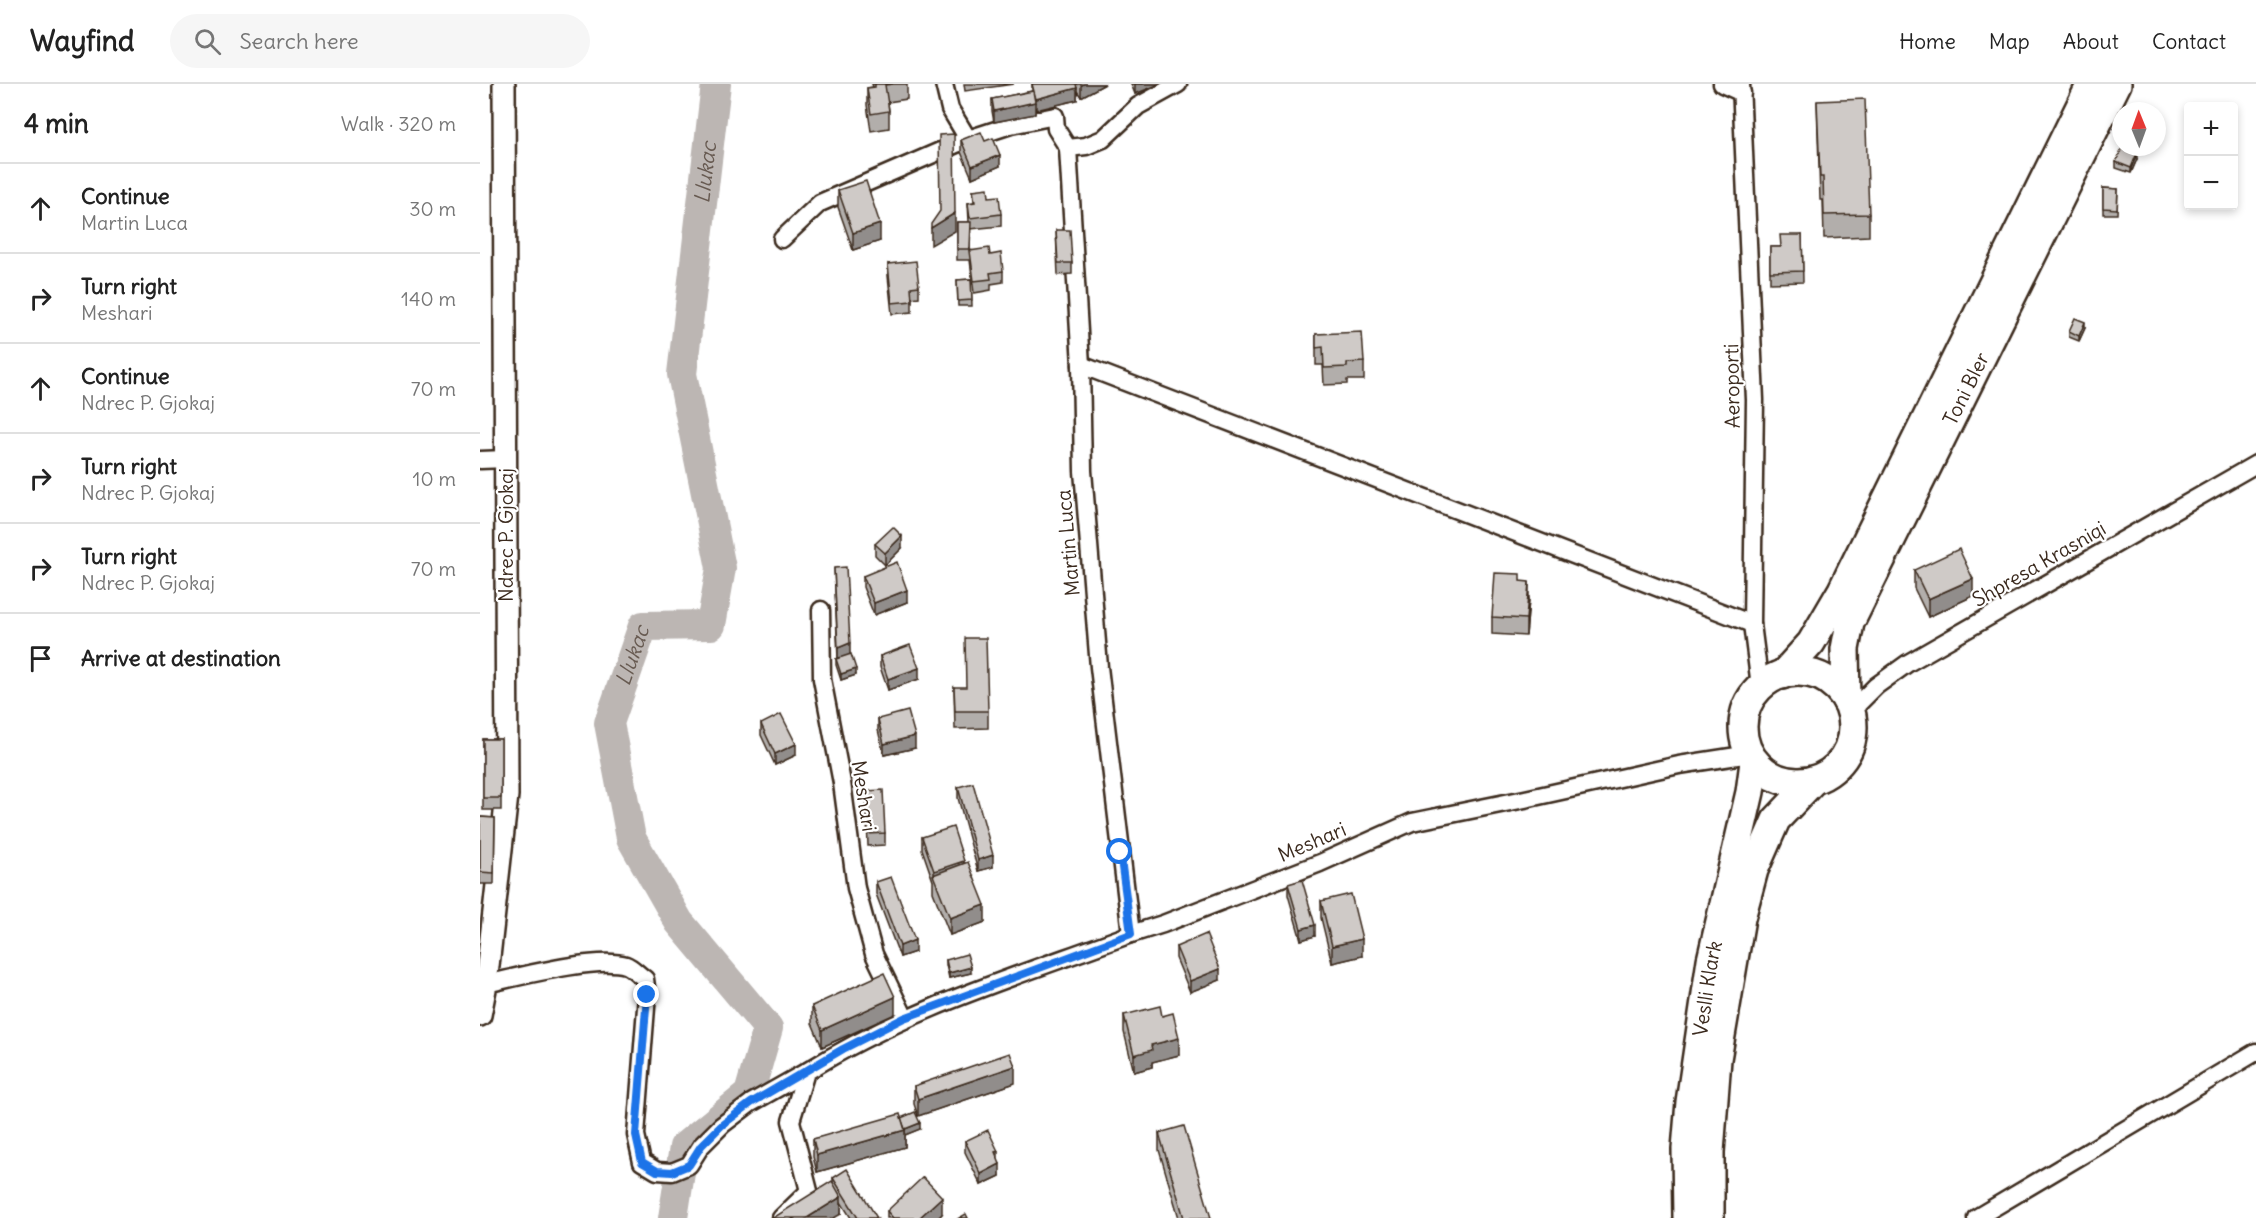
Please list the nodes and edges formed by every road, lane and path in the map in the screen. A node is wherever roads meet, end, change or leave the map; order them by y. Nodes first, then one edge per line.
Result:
1 (504, 84) edge
2 (944, 84) edge
3 (1179, 84) edge
4 (1722, 84) edge
5 (2091, 84) edge
6 (2117, 84) edge
7 (1742, 88) edge
8 (968, 139) junction
9 (1068, 148) junction
10 (782, 239) dead end
11 (1081, 366) junction
12 (506, 459) junction
13 (480, 460) edge
14 (2256, 464) edge
15 (821, 610) dead end
16 (1752, 624) junction
17 (1771, 680) junction
18 (1848, 706) junction
19 (1752, 758) junction
20 (1814, 780) junction
21 (1131, 934) junction
22 (482, 1002) edge
23 (904, 1018) junction
24 (2256, 1052) edge
25 (806, 1072) junction
26 (781, 1218) edge
27 (1687, 1218) edge
28 (1710, 1218) edge
29 (1976, 1218) edge

1 - 12 street, Ndrec P. Gjokaj
2 - 8 street
3 - 9 street
4 - 7 street
5 - 17 main road, Toni Bler
6 - 18 main road, Toni Bler
7 - 16 street, Aeroporti
8 - 9 street
8 - 10 street
9 - 11 street, Martin Luca
11 - 16 street
11 - 21 street, Martin Luca
12 - 13 street
12 - 22 street, Ndrec P. Gjokaj
14 - 18 street, Shpresa Krasniqi
15 - 23 street, Meshari
16 - 17 street, Aeroporti
17 - 18 main road
17 - 19 main road
18 - 20 main road
19 - 20 main road
19 - 21 street, Meshari
19 - 27 main road, Veslli Klark
20 - 28 main road, Veslli Klark
21 - 23 street, Meshari
22 - 25 street, Ndrec P. Gjokaj
23 - 25 street, Meshari
24 - 29 street
25 - 26 street

